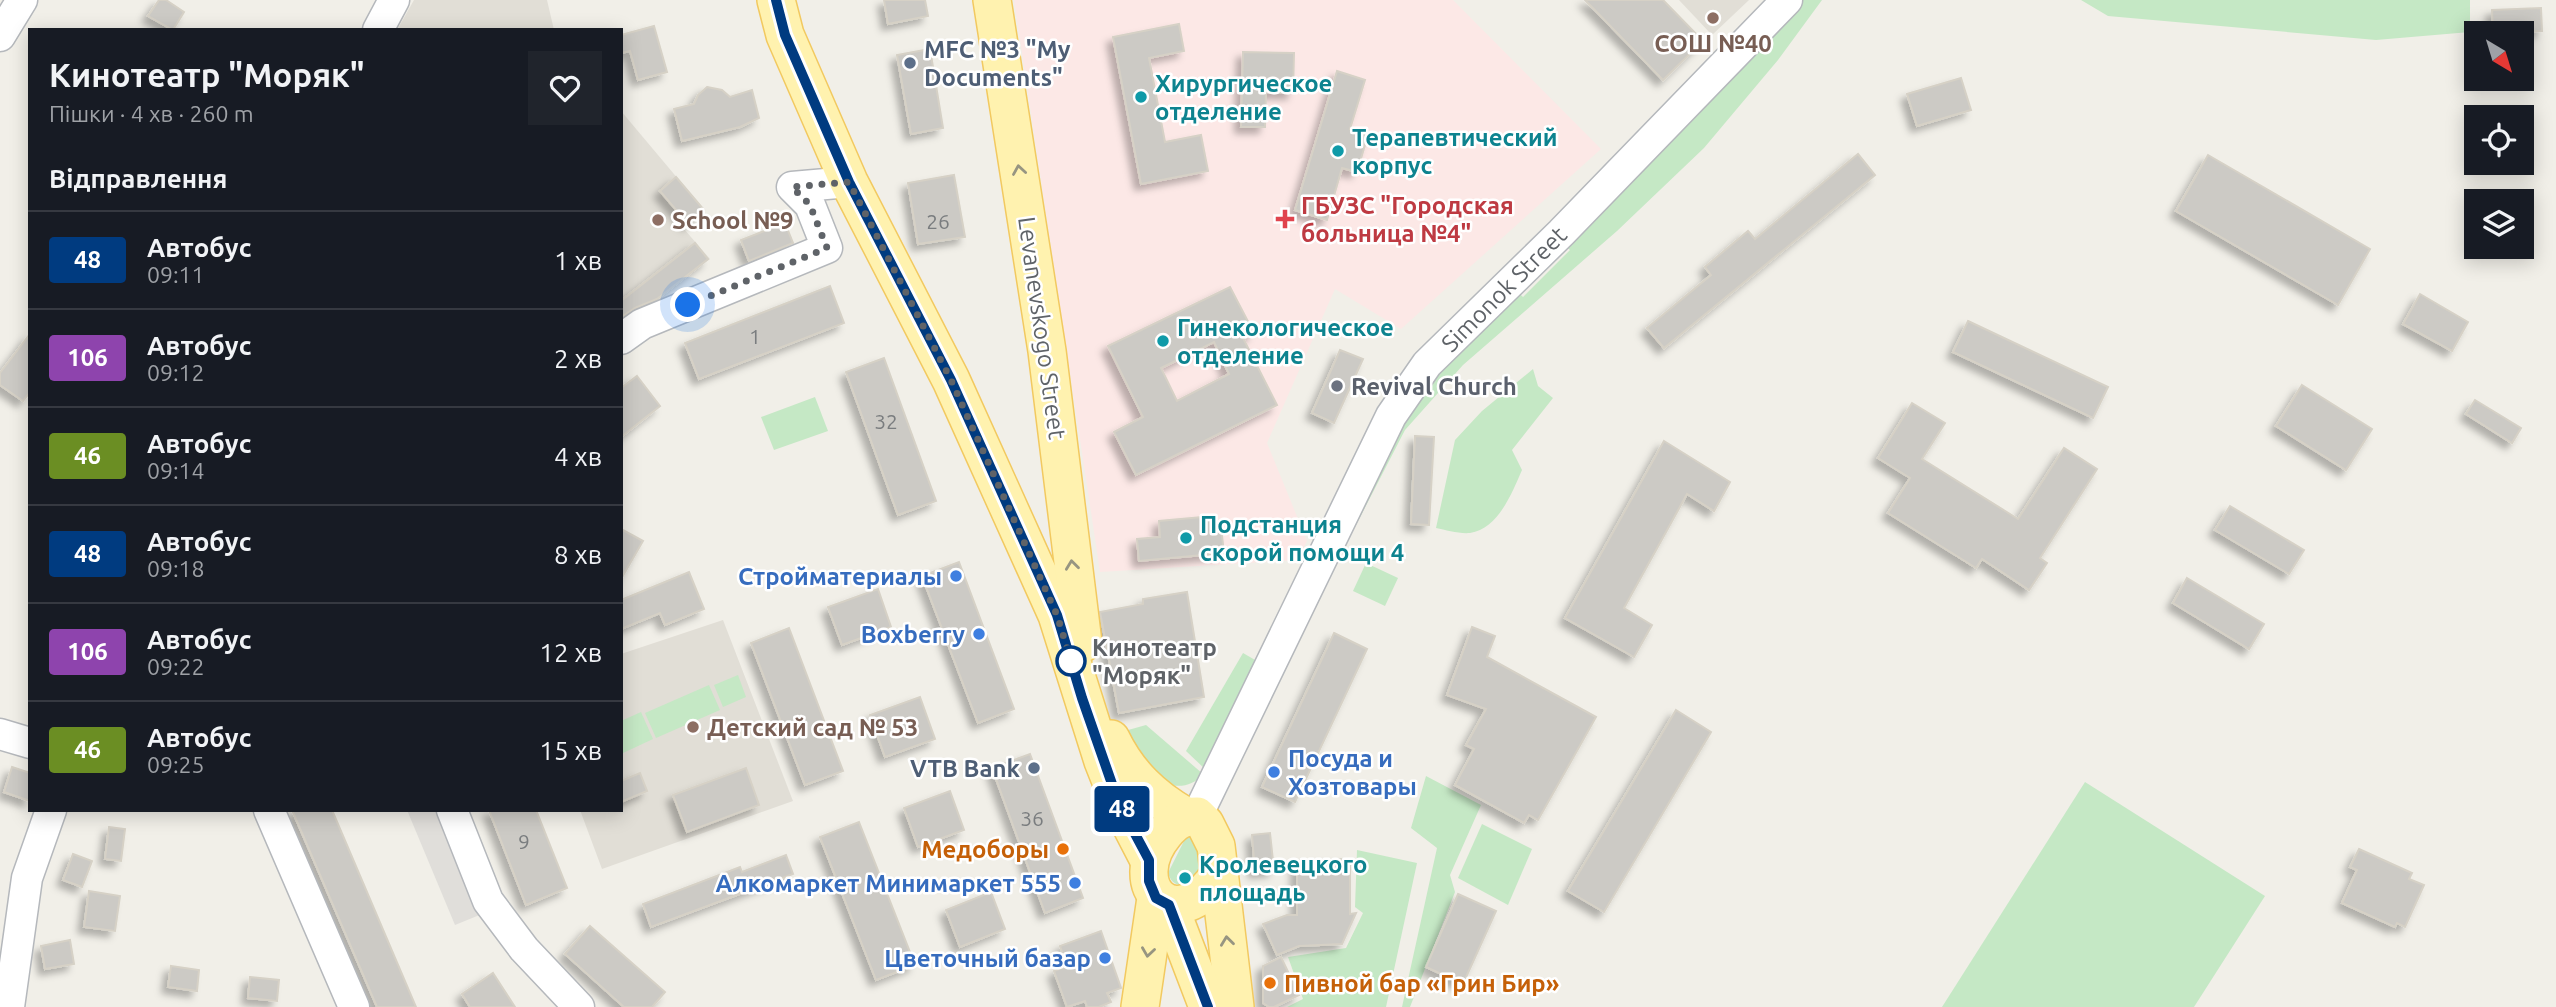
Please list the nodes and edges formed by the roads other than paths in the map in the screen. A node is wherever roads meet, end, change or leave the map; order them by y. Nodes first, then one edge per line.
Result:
1 (22, 0) edge
2 (394, 0) edge
3 (776, 0) edge
4 (992, 0) edge
5 (1787, 0) edge
6 (379, 28) edge
7 (0, 36) edge
8 (849, 182) junction
9 (623, 338) edge
10 (1067, 612) junction
11 (0, 734) edge
12 (28, 742) edge
13 (50, 812) edge
14 (270, 812) edge
15 (453, 812) edge
16 (1191, 816) junction
17 (1149, 860) junction
18 (1219, 874) junction
19 (1162, 901) junction
20 (11, 1007) edge
21 (354, 1007) edge
22 (579, 1007) edge
23 (1140, 1007) edge
24 (1208, 1007) edge
25 (1235, 1007) edge

1 - 7 street
2 - 6 street
3 - 8 main road
10 -> 4 main road, Levanevskogo Street
5 - 16 street, Simonok Street
8 - 9 street
8 - 10 main road
10 - 16 main road, Levanevskogo Street
10 - 17 main road
11 - 12 street
13 - 20 street
14 - 21 street
15 - 22 street
16 - 17 main road
16 - 18 main road
17 - 19 main road
18 - 19 main road
25 -> 18 main road
19 -> 23 main road
19 - 24 main road

